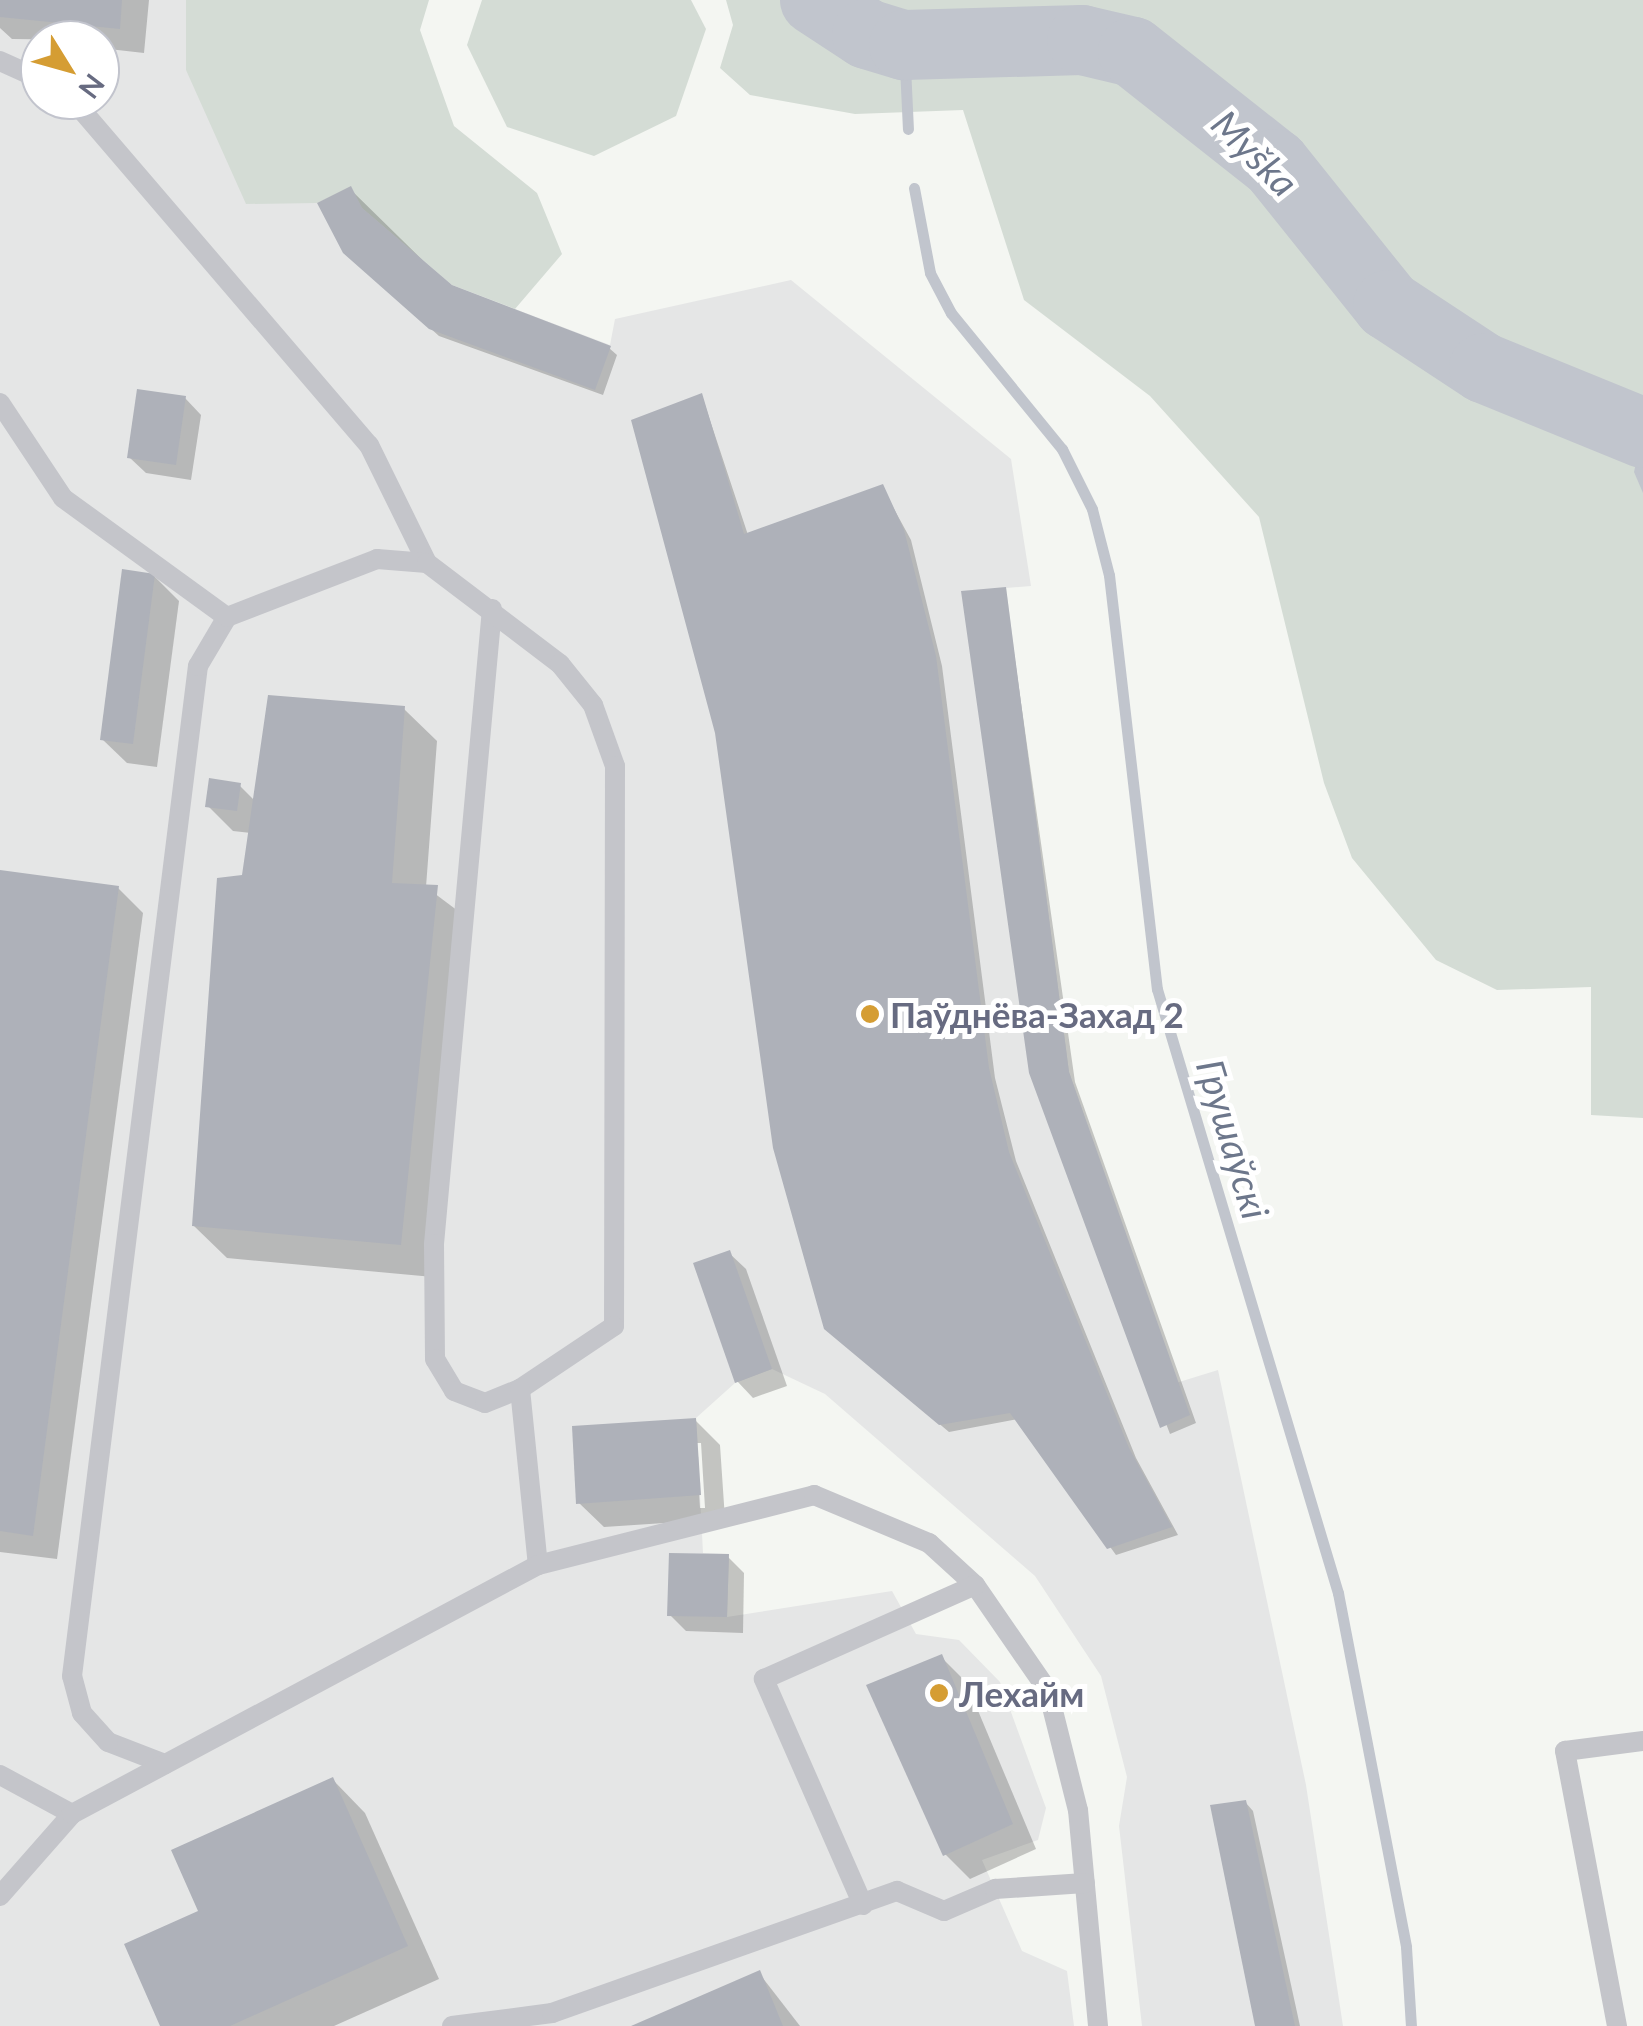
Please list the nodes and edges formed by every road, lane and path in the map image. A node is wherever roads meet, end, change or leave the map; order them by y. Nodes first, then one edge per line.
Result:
1 (90, 120) edge
2 (0, 403) edge
3 (427, 563) junction
4 (492, 610) junction
5 (227, 617) junction
6 (520, 1389) junction
7 (538, 1565) junction
8 (975, 1585) junction
9 (1643, 1741) edge
10 (165, 1764) junction
11 (0, 1775) edge
12 (72, 1814) junction
13 (1086, 1883) junction
14 (0, 1896) edge
15 (863, 1905) junction
16 (452, 2026) edge
17 (1098, 2026) edge
18 (1617, 2026) edge

1 - 3 lane
2 - 5 lane
3 - 4 lane
3 - 5 lane
4 - 6 lane
4 - 6 lane
5 - 10 lane
6 - 7 lane
7 - 8 lane
7 - 10 lane
8 - 13 lane
8 - 15 lane
9 - 18 lane
10 - 12 lane
11 - 12 lane
12 - 14 lane
13 - 15 lane
13 - 17 lane
15 - 16 lane

